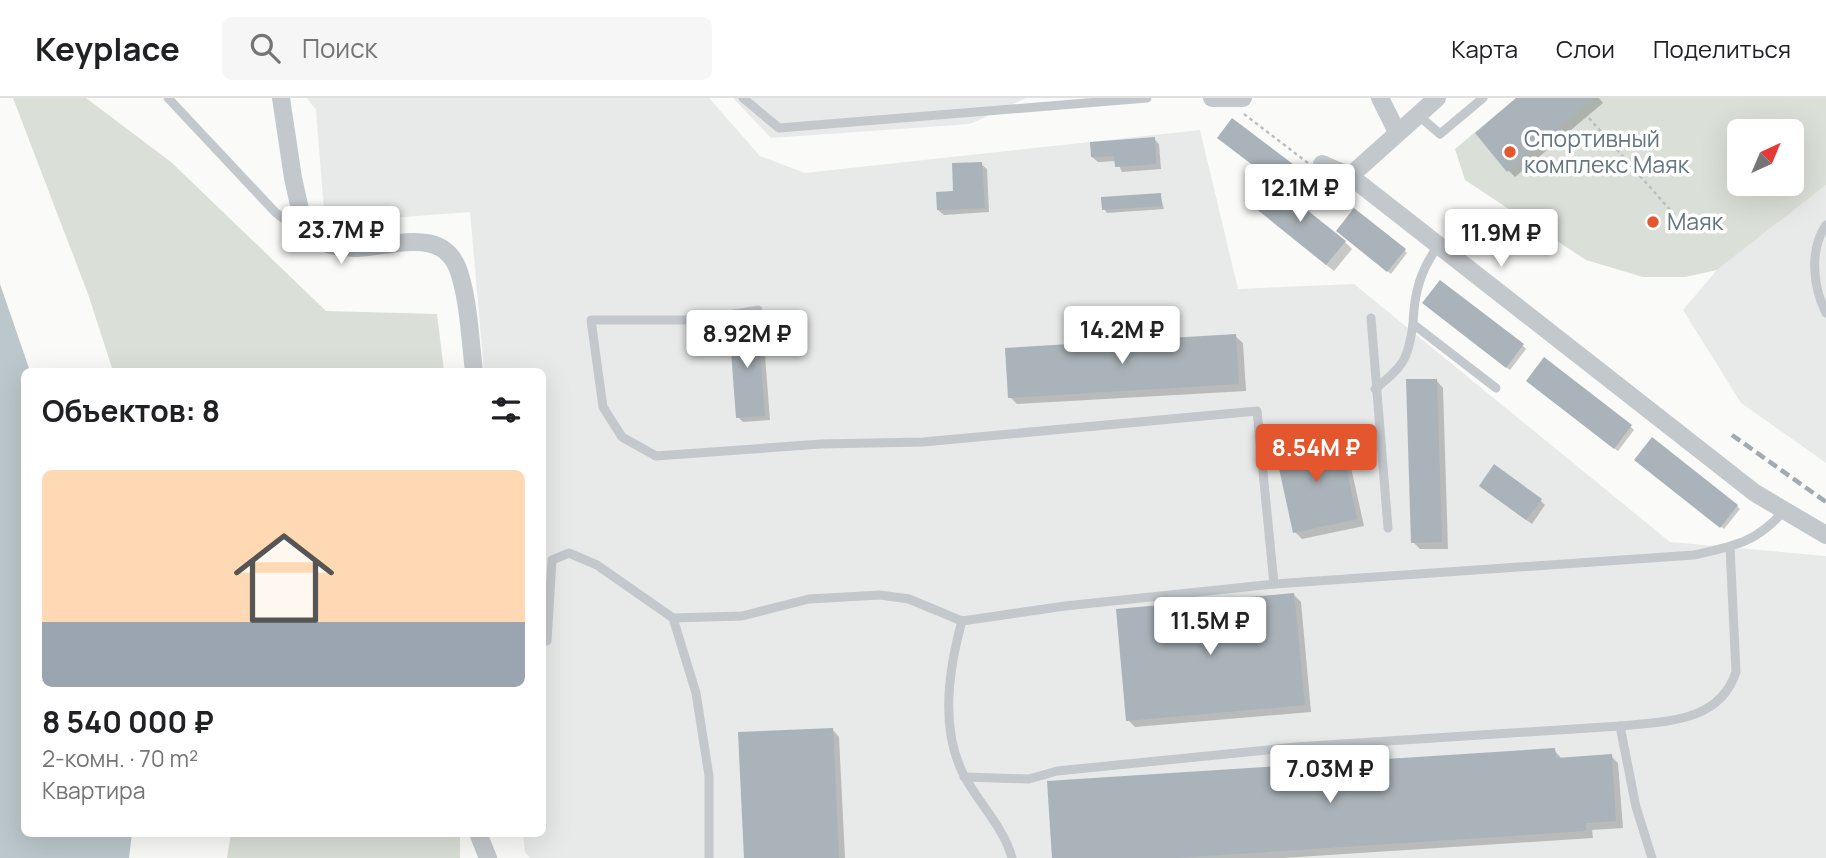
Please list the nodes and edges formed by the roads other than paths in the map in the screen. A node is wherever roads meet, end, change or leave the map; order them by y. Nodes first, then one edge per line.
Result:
1 (168, 98) edge
2 (282, 98) edge
3 (743, 98) edge
4 (1147, 98) edge
5 (1380, 98) edge
6 (1437, 98) edge
7 (1483, 98) edge
8 (1417, 115) junction
9 (1396, 132) junction
10 (1322, 164) road end
11 (1350, 176) junction
12 (1826, 225) edge
13 (306, 236) junction
14 (1439, 244) junction
15 (758, 310) dead end
16 (1826, 313) edge
17 (1371, 318) dead end
18 (1413, 324) junction
19 (474, 368) edge
20 (1496, 388) dead end
21 (1375, 389) junction
22 (1783, 512) junction
23 (1388, 528) dead end
24 (1826, 535) edge
25 (1730, 547) junction
26 (1274, 584) junction
27 (673, 618) junction
28 (962, 621) junction
29 (547, 641) dead end
30 (1620, 726) junction
31 (964, 777) junction
32 (480, 837) edge
33 (488, 858) edge
34 (709, 858) edge
35 (1012, 858) edge
36 (1652, 858) edge

1 - 13 lane
2 - 13 street
3 - 4 lane
5 - 9 street
6 - 8 street
7 - 8 lane
8 - 9 street
9 - 11 street
10 - 11 street
11 - 14 street
12 - 16 lane
13 - 19 street
14 - 18 lane
14 - 22 street
15 - 26 lane
17 - 21 lane
18 - 20 lane
18 - 21 lane
21 - 23 lane
22 - 24 street
22 - 25 lane
25 - 26 lane
25 - 30 lane
26 - 28 lane
27 - 28 lane
27 - 29 lane
27 - 34 lane
28 - 31 lane
30 - 31 lane
30 - 36 lane
31 - 35 lane
32 - 33 street

